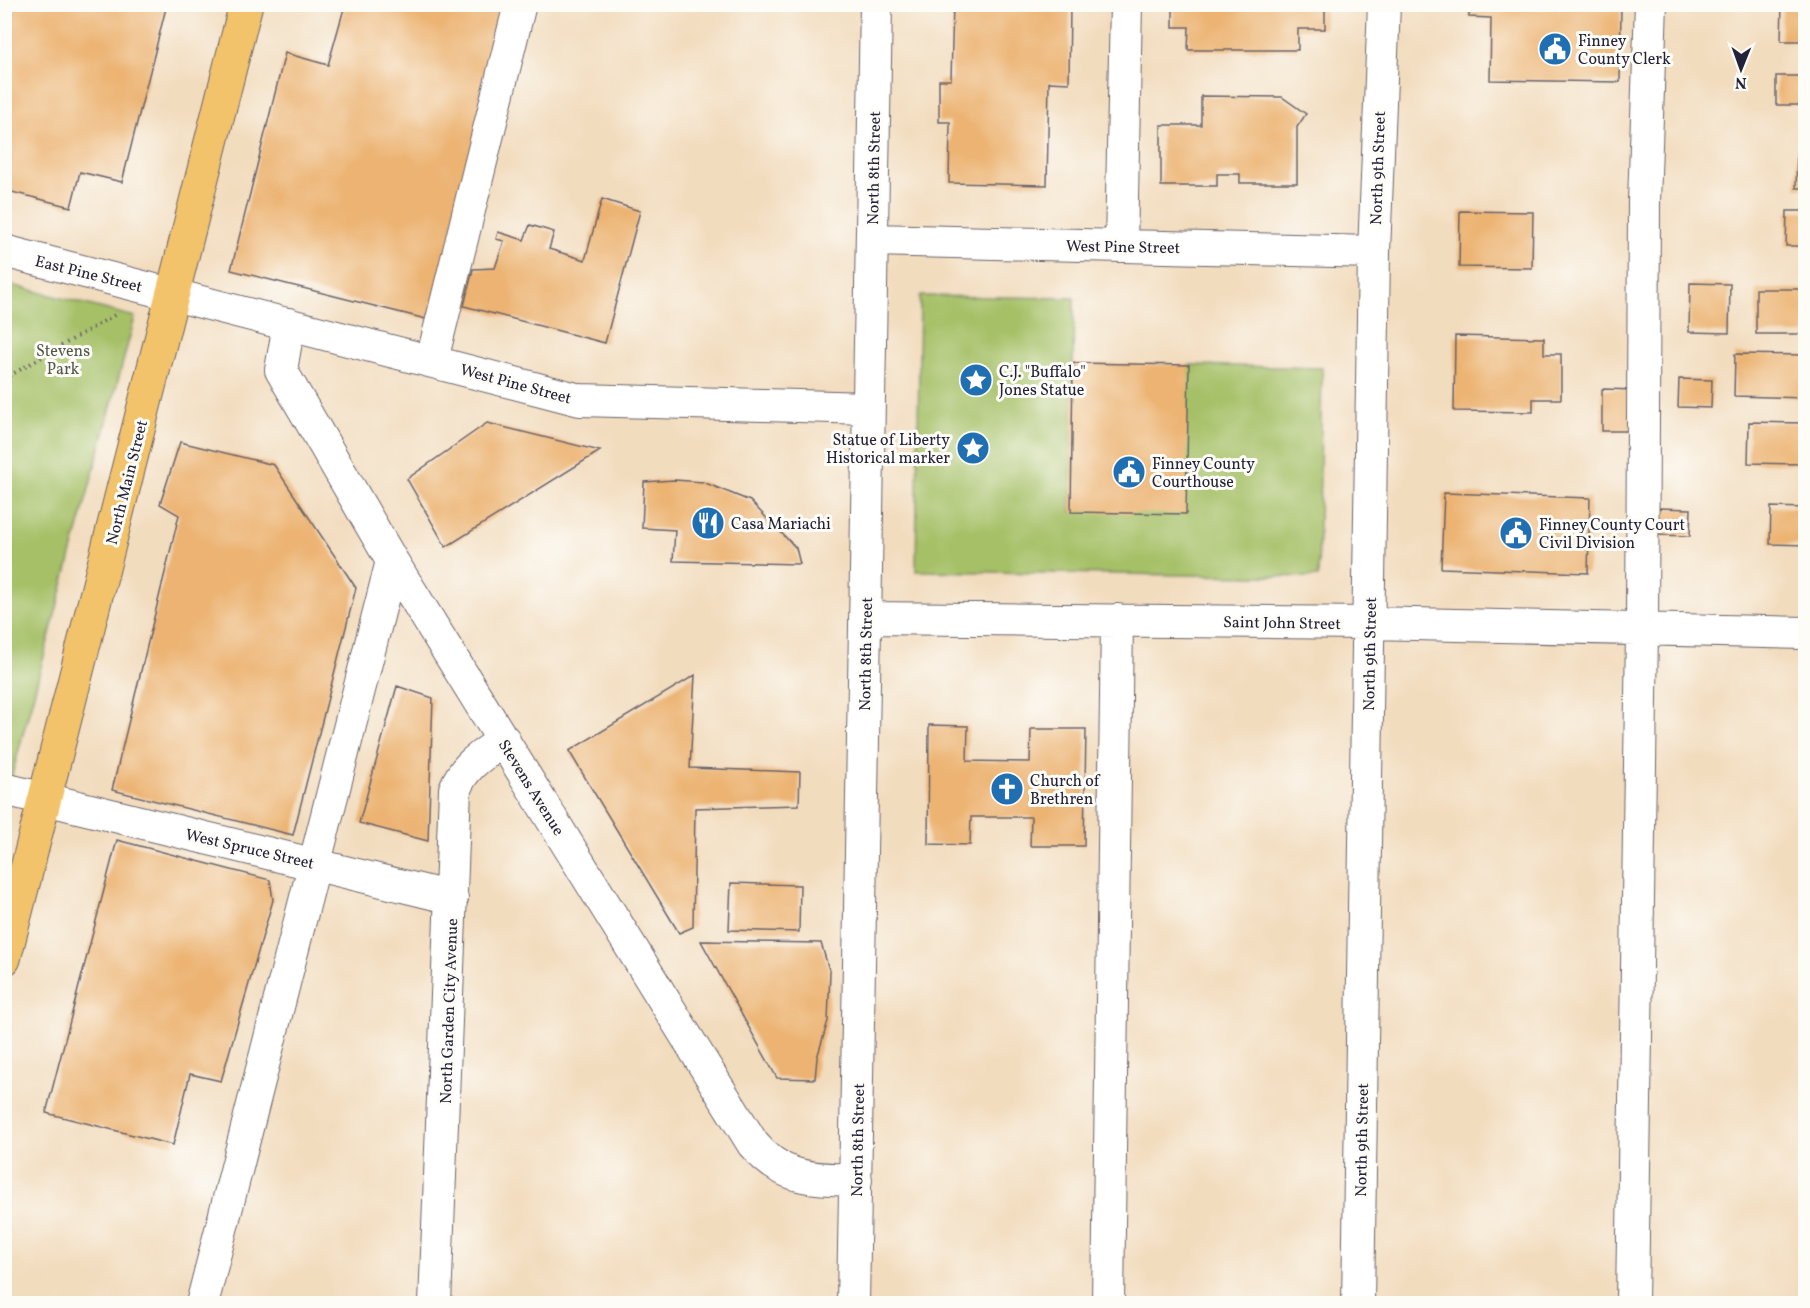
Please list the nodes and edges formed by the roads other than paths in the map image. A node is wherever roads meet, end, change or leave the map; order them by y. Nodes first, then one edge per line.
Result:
1 (246, 4) edge
2 (520, 4) edge
3 (876, 4) edge
4 (1126, 4) edge
5 (1384, 4) edge
6 (1651, 4) edge
7 (872, 240) junction
8 (1121, 246) junction
9 (4, 251) edge
10 (1374, 252) junction
11 (165, 292) junction
12 (289, 324) junction
13 (432, 360) junction
14 (867, 408) junction
15 (392, 561) junction
16 (866, 618) junction
17 (1117, 621) junction
18 (1370, 623) junction
19 (1642, 630) junction
20 (1806, 633) edge
21 (504, 740) junction
22 (4, 789) edge
23 (46, 799) junction
24 (315, 864) junction
25 (452, 898) junction
26 (4, 959) edge
27 (856, 1180) junction
28 (202, 1304) edge
29 (435, 1304) edge
30 (853, 1304) edge
31 (1108, 1304) edge
32 (1358, 1304) edge
33 (1632, 1304) edge

1 - 11 main road, North Main Street
2 - 13 street
3 - 7 street, North 8th Street
4 - 8 street
5 - 10 street, North 9th Street
6 - 19 street
7 - 8 street, West Pine Street
7 - 14 street, North 8th Street
8 - 10 street, West Pine Street
9 - 11 street, East Pine Street
10 - 18 street, North 9th Street
11 - 12 street, West Pine Street
11 - 23 main road, North Main Street
12 - 13 street, West Pine Street
12 - 15 street, Stevens Avenue
13 - 14 street, West Pine Street
14 - 16 street, North 8th Street
15 - 21 street, Stevens Avenue
15 - 24 street
16 - 17 street, Saint John Street
16 - 27 street, North 8th Street
17 - 18 street, Saint John Street
17 - 31 street
18 - 19 street, Saint John Street
18 - 32 street, North 9th Street
19 - 20 street, Saint John Street
19 - 33 street
21 - 25 street, North Garden City Avenue
21 - 27 street, Stevens Avenue
22 - 23 street, West Spruce Street
23 - 24 street, West Spruce Street
23 - 26 main road, North Main Street
24 - 25 street, West Spruce Street
24 - 28 street
25 - 29 street, North Garden City Avenue
27 - 30 street, North 8th Street

